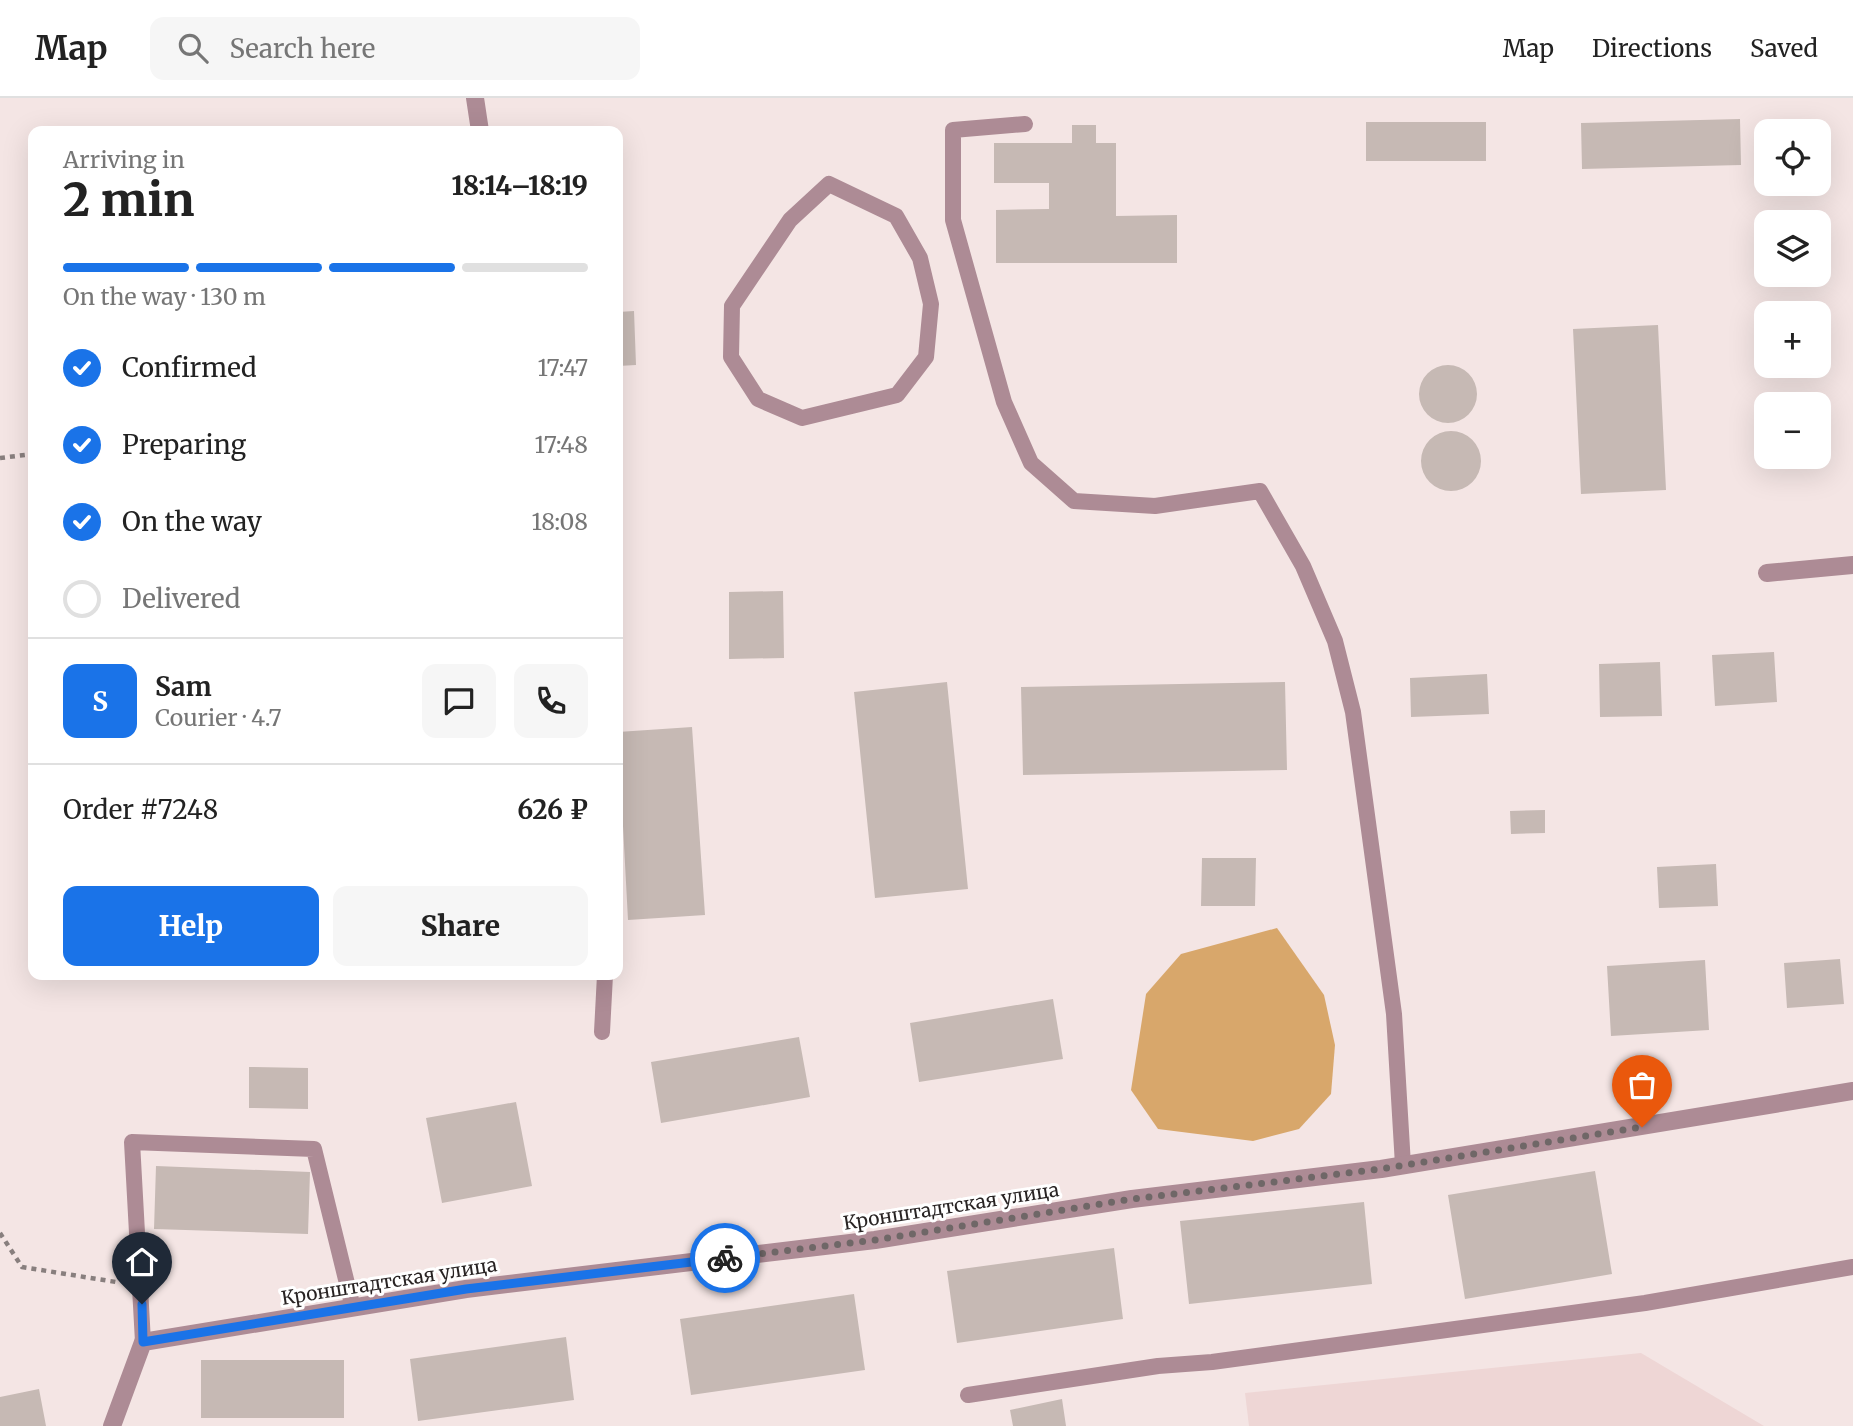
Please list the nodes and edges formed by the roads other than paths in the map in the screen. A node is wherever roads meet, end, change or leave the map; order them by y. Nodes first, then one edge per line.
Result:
1 (475, 98) edge
2 (1025, 124) dead end
3 (479, 126) edge
4 (829, 184) joint
5 (1853, 565) edge
6 (1767, 573) dead end
7 (605, 980) edge
8 (602, 1032) dead end
9 (1853, 1091) edge
10 (1403, 1165) junction
11 (1853, 1267) edge
12 (353, 1308) junction
13 (143, 1342) junction
14 (968, 1395) dead end
15 (112, 1426) edge

1 - 3 street
2 - 10 lane
4 - 4 lane
5 - 6 street
7 - 8 lane
9 - 10 street, Кронштадтская улица
10 - 12 street, Кронштадтская улица
11 - 14 lane
12 - 13 street, Кронштадтская улица
12 - 13 lane
13 - 15 street

